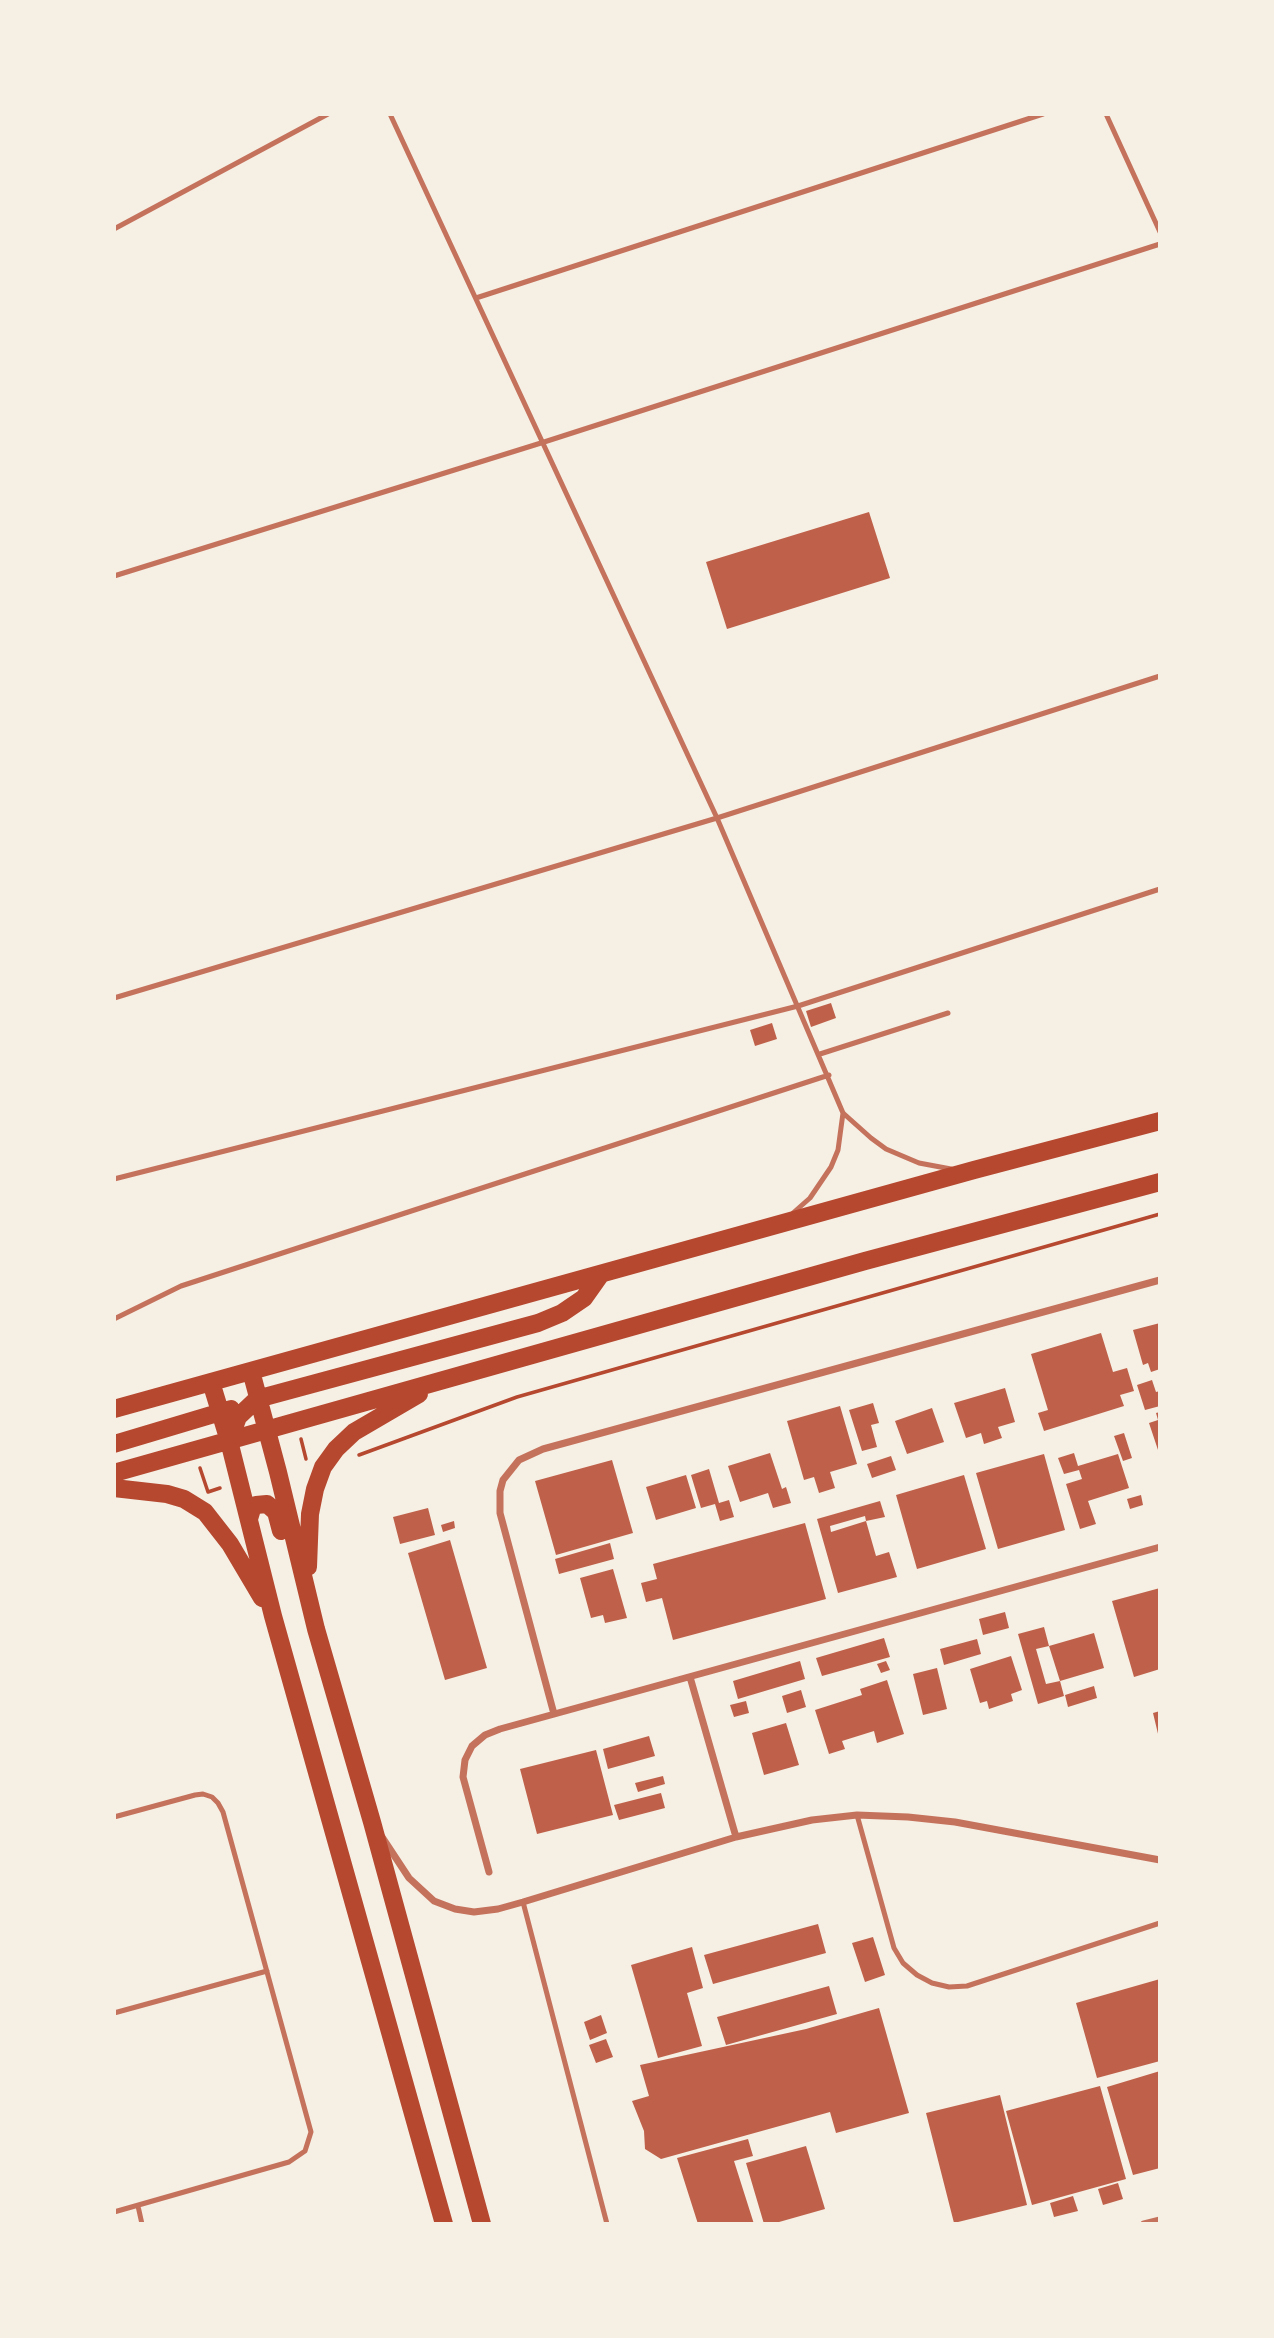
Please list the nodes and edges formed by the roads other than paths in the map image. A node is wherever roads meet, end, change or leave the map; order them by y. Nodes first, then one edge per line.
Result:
1 (328, 114) edge
2 (390, 114) edge
3 (1043, 114) edge
4 (1106, 114) edge
5 (114, 229) edge
6 (1160, 232) edge
7 (1160, 244) edge
8 (476, 298) junction
9 (541, 443) junction
10 (114, 576) edge
11 (1160, 676) edge
12 (717, 818) junction
13 (1160, 889) edge
14 (114, 998) edge
15 (798, 1006) junction
16 (947, 1013) dead end
17 (820, 1054) junction
18 (829, 1075) junction
19 (843, 1113) junction
20 (1160, 1121) edge
21 (974, 1170) junction
22 (114, 1179) edge
23 (1160, 1182) edge
24 (780, 1224) junction
25 (601, 1275) junction
26 (1160, 1280) edge
27 (114, 1319) edge
28 (251, 1371) junction
29 (444, 1379) junction
30 (212, 1382) junction
31 (257, 1399) junction
32 (114, 1409) edge
33 (221, 1413) junction
34 (265, 1430) junction
35 (229, 1441) junction
36 (114, 1444) edge
37 (114, 1473) edge
38 (114, 1488) edge
39 (249, 1520) junction
40 (1160, 1547) edge
41 (273, 1616) junction
42 (316, 1629) junction
43 (690, 1677) junction
44 (554, 1714) junction
45 (857, 1815) junction
46 (114, 1817) edge
47 (372, 1822) junction
48 (736, 1837) junction
49 (1160, 1860) edge
50 (489, 1872) dead end
51 (523, 1902) junction
52 (1160, 1923) edge
53 (267, 1971) junction
54 (114, 2013) edge
55 (138, 2206) junction
56 (114, 2212) edge
57 (1160, 2220) edge
58 (142, 2224) edge
59 (444, 2224) edge
60 (482, 2224) edge
61 (607, 2224) edge
62 (1144, 2224) edge

1 - 5 lane
2 - 8 lane
3 - 8 lane
4 - 6 lane
7 - 9 lane
8 - 9 lane
9 - 10 lane
9 - 12 lane
11 - 12 lane
12 - 14 lane
12 - 15 lane
13 - 15 lane
15 - 17 lane
15 - 22 lane
16 - 17 lane
17 - 18 lane
18 - 19 lane
18 - 27 lane
19 - 21 lane
19 - 24 lane
20 - 21 main road
21 - 24 main road
23 - 29 main road
24 - 25 main road
25 - 28 main road
25 - 31 main road
26 - 44 street
28 - 30 main road
28 - 31 main road
28 - 33 main road
29 - 34 main road
29 - 42 main road
30 - 32 main road
30 - 33 main road
31 - 34 main road
31 - 35 main road
33 - 35 main road
33 - 36 main road
34 - 35 main road
34 - 42 main road
35 - 37 main road
35 - 39 main road
38 - 41 main road
39 - 41 main road
39 - 42 main road
40 - 43 street
41 - 59 main road
42 - 47 main road
43 - 44 street
43 - 48 street
44 - 50 street
45 - 48 street
45 - 49 street
45 - 52 lane
46 - 53 lane
47 - 51 street
47 - 60 main road
48 - 51 street
51 - 61 lane
53 - 54 lane
53 - 55 lane
55 - 56 lane
55 - 58 lane
57 - 62 street

